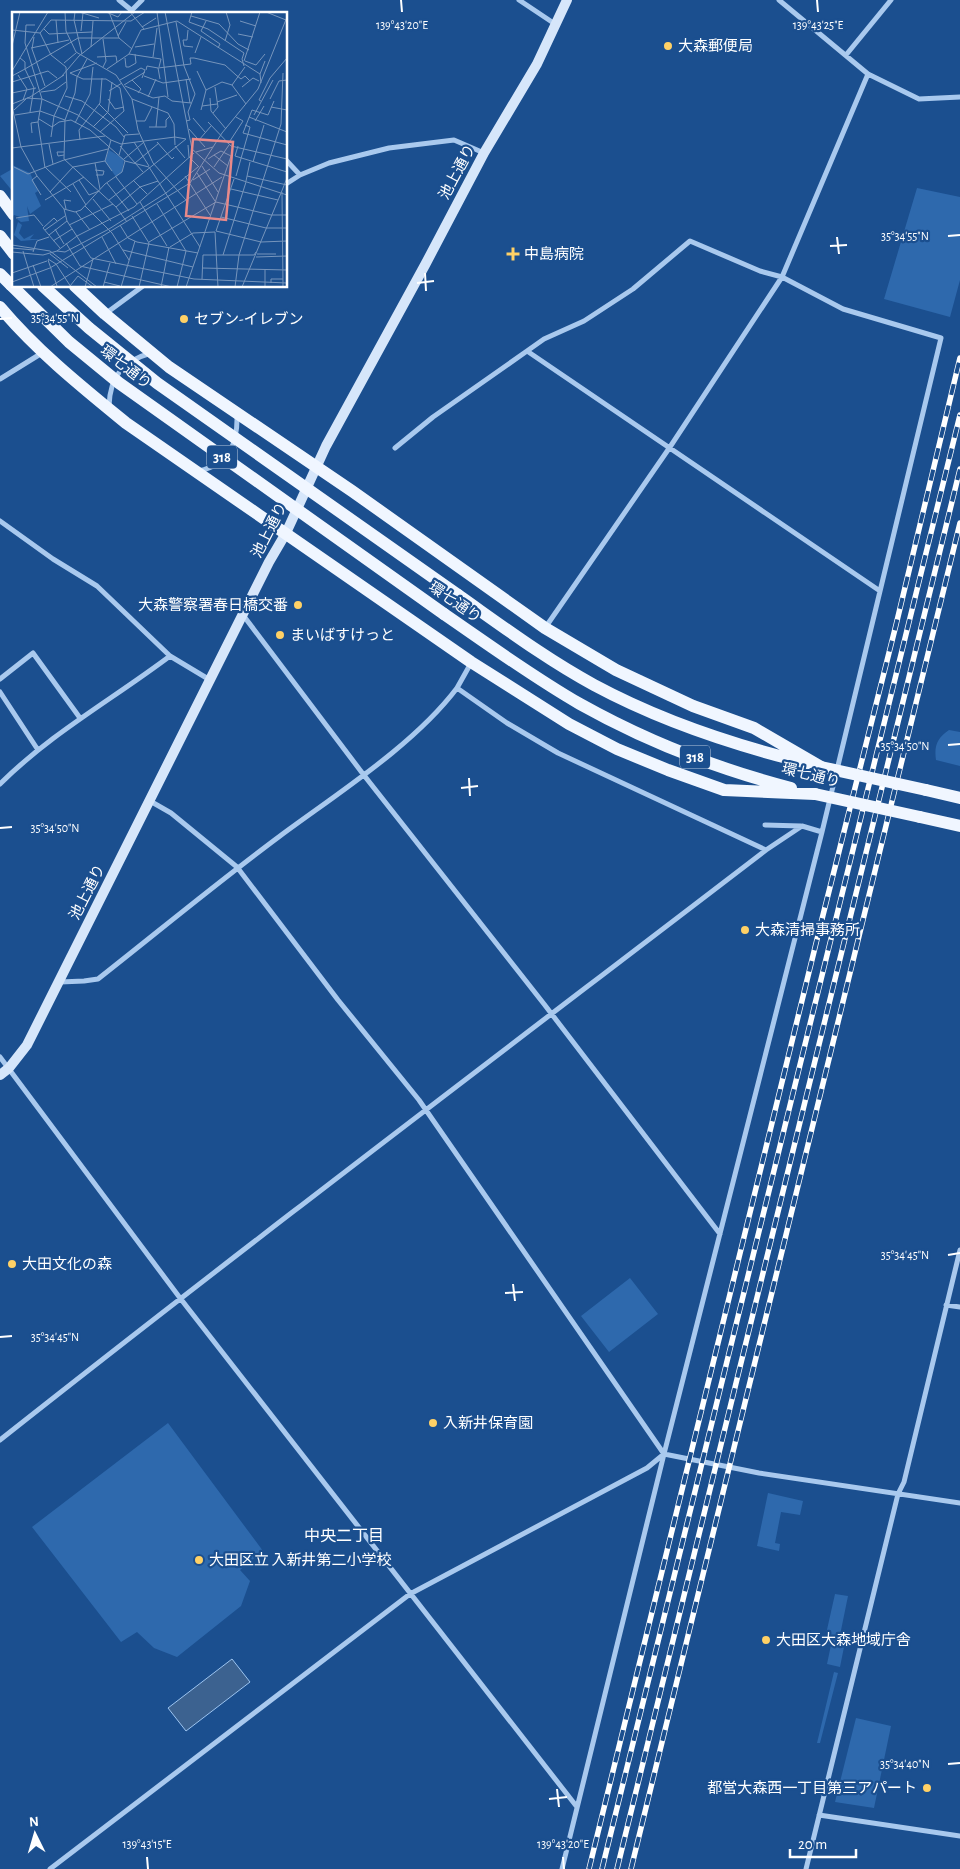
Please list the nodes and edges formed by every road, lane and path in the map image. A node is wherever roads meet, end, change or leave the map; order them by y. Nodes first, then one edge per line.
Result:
1 (119, 0) edge
2 (142, 0) edge
3 (519, 0) edge
4 (568, 0) edge
5 (779, 0) edge
6 (892, 0) edge
7 (134, 12) edge
8 (556, 24) junction
9 (846, 55) junction
10 (868, 74) junction
11 (960, 97) edge
12 (484, 153) junction
13 (288, 162) edge
14 (300, 175) junction
15 (288, 183) edge
16 (0, 196) edge
17 (12, 212) edge
18 (0, 236) edge
19 (12, 251) edge
20 (0, 274) edge
21 (782, 277) junction
22 (12, 287) edge
23 (13, 288) edge
24 (46, 288) edge
25 (78, 288) edge
26 (139, 288) edge
27 (0, 307) edge
28 (105, 314) junction
29 (527, 351) junction
30 (43, 352) junction
31 (151, 353) junction
32 (0, 380) edge
33 (109, 409) junction
34 (237, 414) junction
35 (670, 447) junction
36 (395, 448) dead end
37 (317, 467) junction
38 (198, 472) junction
39 (0, 521) edge
40 (286, 533) junction
41 (880, 591) junction
42 (243, 615) junction
43 (545, 628) junction
44 (170, 656) junction
45 (471, 662) junction
46 (0, 678) edge
47 (210, 680) junction
48 (457, 688) junction
49 (0, 692) edge
50 (80, 718) junction
51 (38, 750) junction
52 (821, 767) junction
53 (363, 774) junction
54 (0, 784) edge
55 (815, 794) junction
56 (960, 798) edge
57 (150, 801) junction
58 (765, 824) dead end
59 (802, 826) junction
60 (960, 826) edge
61 (822, 832) junction
62 (766, 850) junction
63 (237, 867) junction
64 (59, 982) junction
65 (552, 1014) junction
66 (0, 1057) edge
67 (9, 1068) junction
68 (0, 1074) edge
69 (426, 1111) junction
70 (720, 1234) junction
71 (960, 1250) edge
72 (180, 1298) junction
73 (946, 1305) junction
74 (960, 1307) edge
75 (0, 1440) edge
76 (664, 1454) junction
77 (898, 1494) junction
78 (960, 1503) edge
79 (410, 1594) junction
80 (577, 1807) junction
81 (819, 1815) junction
82 (960, 1836) edge
83 (50, 1869) edge
84 (562, 1869) edge
85 (806, 1869) edge

1 - 7 street
2 - 7 street
3 - 8 street
4 - 8 main road, 池上通り
5 - 9 street
6 - 9 street
8 - 12 main road, 池上通り
9 - 10 street
10 - 11 street
10 - 21 street
12 - 14 street
12 - 37 main road, 池上通り
13 - 14 street
14 - 15 street
16 - 17 main road
18 - 19 main road
20 - 22 main road, 環七通り / 318, bridge
21 - 29 street
21 - 35 street
21 - 41 street
23 - 55 main road, 環七通り / 318, bridge
24 - 52 main road, 環七通り / 318, bridge
25 - 28 main road
26 - 28 street
27 - 30 main road
28 - 31 main road
29 - 35 street
29 - 36 street
30 - 32 street
30 - 33 main road
31 - 33 street
31 - 34 main road
33 - 38 main road
34 - 37 main road
34 - 38 street
35 - 41 street
35 - 43 street
37 - 40 main road, 池上通り
37 - 43 main road
38 - 40 main road
39 - 44 street
40 - 42 main road, 池上通り
40 - 45 main road
41 - 61 street
42 - 47 main road, 池上通り
42 - 53 street
43 - 52 main road
44 - 47 street
44 - 50 street
45 - 48 street
45 - 55 main road
46 - 50 street
47 - 57 main road, 池上通り
48 - 53 street
48 - 62 street
49 - 51 street
50 - 51 street
51 - 54 street
52 - 56 main road, 環七通り / 318, bridge
53 - 63 street
53 - 65 street
55 - 60 main road, 環七通り / 318, bridge
57 - 63 street
57 - 64 main road, 池上通り
58 - 59 street
59 - 61 street
59 - 62 street
61 - 70 street
62 - 65 street
63 - 64 street
63 - 69 street
64 - 67 main road, 池上通り
65 - 69 street
65 - 70 street
66 - 67 street
67 - 68 main road, 池上通り
67 - 72 street
69 - 72 street
69 - 76 street
70 - 76 street
71 - 73 street
72 - 75 street
72 - 79 street
73 - 74 street
73 - 77 street
76 - 77 street
76 - 79 street
76 - 80 street
77 - 78 street
77 - 81 street
79 - 80 street
79 - 83 street
80 - 84 street
81 - 82 street
81 - 85 street

